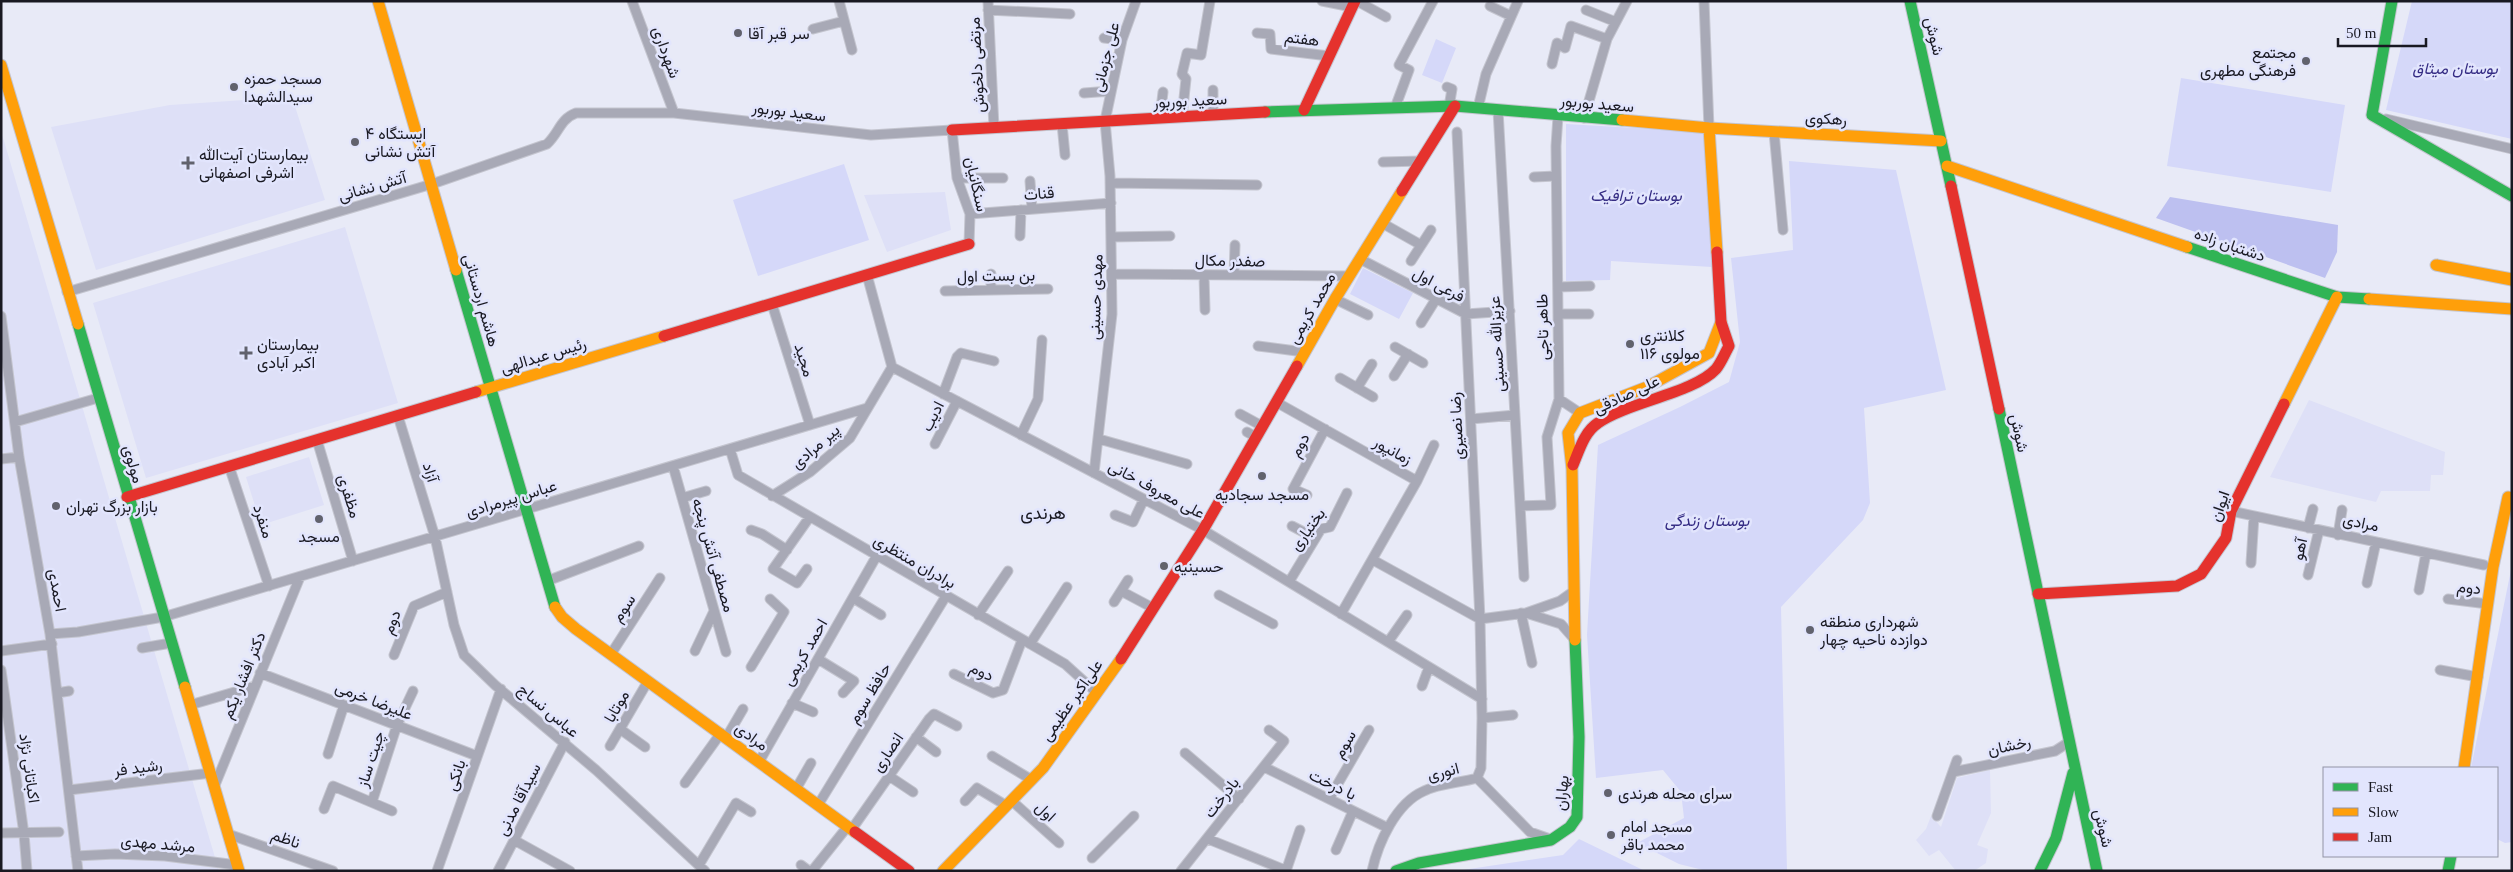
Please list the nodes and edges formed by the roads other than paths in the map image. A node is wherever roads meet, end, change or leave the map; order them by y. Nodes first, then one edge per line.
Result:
1 (378, 1) edge
2 (632, 1) edge
3 (839, 1) edge
4 (1136, 1) edge
5 (1210, 1) edge
6 (1322, 1) edge
7 (1433, 1) edge
8 (1518, 1) edge
9 (1627, 1) edge
10 (1704, 1) edge
11 (1910, 1) edge
12 (2392, 1) edge
13 (1355, 3) edge
14 (988, 6) edge
15 (1490, 6) dead end
16 (1586, 10) dead end
17 (1070, 14) dead end
18 (1511, 16) junction
19 (1386, 17) dead end
20 (844, 21) junction
21 (1616, 22) junction
22 (812, 29) dead end
23 (1257, 33) dead end
24 (1104, 38) dead end
25 (1122, 40) junction
26 (1607, 40) junction
27 (852, 50) dead end
28 (1329, 56) junction
29 (1552, 64) dead end
30 (1, 65) edge
31 (1447, 87) dead end
32 (1213, 90) dead end
33 (1112, 91) junction
34 (1084, 92) dead end
35 (1163, 92) dead end
36 (1452, 106) junction
37 (1395, 108) junction
38 (1478, 108) junction
39 (1304, 110) junction
40 (1498, 110) junction
41 (674, 113) junction
42 (1213, 115) junction
43 (2372, 115) junction
44 (1558, 116) junction
45 (1182, 117) junction
46 (1160, 118) junction
47 (1584, 118) junction
48 (1105, 121) junction
49 (1062, 124) junction
50 (994, 128) junction
51 (1709, 128) junction
52 (952, 130) junction
53 (1456, 132) dead end
54 (1774, 132) junction
55 (1941, 141) junction
56 (2512, 149) edge
57 (1065, 155) dead end
58 (1421, 161) junction
59 (1383, 162) dead end
60 (1948, 166) junction
61 (1534, 176) dead end
62 (1556, 176) junction
63 (957, 178) junction
64 (1003, 178) dead end
65 (1030, 181) dead end
66 (1110, 183) junction
67 (432, 184) junction
68 (1257, 185) dead end
69 (2512, 196) edge
70 (1111, 203) junction
71 (1032, 208) junction
72 (1021, 210) junction
73 (970, 214) junction
74 (1382, 223) junction
75 (1431, 230) dead end
76 (1783, 230) dead end
77 (1020, 236) dead end
78 (1170, 236) dead end
79 (1111, 237) junction
80 (969, 244) joint
81 (1235, 245) dead end
82 (1422, 245) junction
83 (1360, 259) junction
84 (1411, 261) dead end
85 (991, 274) dead end
86 (1112, 274) junction
87 (867, 275) junction
88 (1204, 275) junction
89 (1234, 275) junction
90 (1349, 276) junction
91 (2512, 279) edge
92 (1590, 286) dead end
93 (1558, 287) junction
94 (991, 290) junction
95 (1048, 290) dead end
96 (945, 291) dead end
97 (67, 292) junction
98 (2337, 297) junction
99 (1335, 299) junction
100 (1436, 299) junction
101 (772, 304) junction
102 (2512, 309) edge
103 (1205, 310) dead end
104 (1510, 311) junction
105 (1466, 314) junction
106 (1559, 314) junction
107 (1589, 314) dead end
108 (1368, 315) dead end
109 (1, 316) edge
110 (1721, 322) junction
111 (1421, 323) dead end
112 (1042, 340) dead end
113 (1258, 346) dead end
114 (1395, 347) dead end
115 (1304, 352) junction
116 (1408, 354) junction
117 (4, 356) edge
118 (994, 362) dead end
119 (1423, 363) dead end
120 (1372, 364) dead end
121 (892, 367) junction
122 (1394, 376) dead end
123 (1340, 378) dead end
124 (491, 388) junction
125 (1357, 388) junction
126 (943, 394) junction
127 (1372, 397) dead end
128 (98, 398) junction
129 (1559, 399) junction
130 (957, 401) junction
131 (1276, 402) junction
132 (867, 408) junction
133 (1580, 413) junction
134 (1240, 414) dead end
135 (1515, 414) junction
136 (398, 416) junction
137 (1471, 419) junction
138 (15, 422) junction
139 (810, 425) junction
140 (1325, 429) junction
141 (1255, 432) junction
142 (1021, 435) junction
143 (1099, 439) junction
144 (318, 440) junction
145 (935, 444) dead end
146 (1434, 445) dead end
147 (730, 449) junction
148 (19, 457) junction
149 (1, 459) edge
150 (1187, 464) dead end
151 (229, 466) junction
152 (673, 466) junction
153 (1572, 469) junction
154 (1094, 473) junction
155 (1416, 481) junction
156 (706, 492) dead end
157 (1347, 493) dead end
158 (1307, 495) dead end
159 (772, 496) junction
160 (127, 497) junction
161 (2508, 497) dead end
162 (682, 498) junction
163 (1144, 499) junction
164 (1520, 506) junction
165 (2313, 509) dead end
166 (526, 510) junction
167 (2342, 510) dead end
168 (2231, 511) junction
169 (1115, 515) dead end
170 (2254, 516) junction
171 (809, 518) junction
172 (1292, 526) dead end
173 (2308, 528) junction
174 (751, 530) dead end
175 (1203, 530) junction
176 (2318, 530) junction
177 (2338, 535) junction
178 (435, 537) junction
179 (1315, 538) junction
180 (2376, 542) junction
181 (639, 546) dead end
182 (787, 550) junction
183 (2426, 553) junction
184 (876, 557) junction
185 (1373, 560) junction
186 (353, 561) junction
187 (2251, 563) dead end
188 (2489, 566) junction
189 (807, 569) dead end
190 (1008, 571) dead end
191 (2308, 575) dead end
192 (300, 577) junction
193 (1524, 577) dead end
194 (660, 578) dead end
195 (1128, 580) dead end
196 (547, 581) junction
197 (1289, 582) junction
198 (2366, 583) dead end
199 (269, 586) junction
200 (1067, 587) dead end
201 (2419, 590) dead end
202 (1121, 591) junction
203 (1574, 591) junction
204 (446, 592) junction
205 (2038, 594) junction
206 (1219, 595) dead end
207 (946, 596) junction
208 (852, 598) junction
209 (770, 599) dead end
210 (2448, 599) dead end
211 (1114, 602) dead end
212 (2488, 604) junction
213 (1153, 608) junction
214 (714, 611) junction
215 (1524, 613) junction
216 (978, 614) junction
217 (1341, 614) junction
218 (881, 615) dead end
219 (1407, 615) dead end
220 (163, 617) junction
221 (1480, 619) junction
222 (1273, 624) dead end
223 (576, 628) joint
224 (50, 634) junction
225 (1575, 640) junction
226 (1026, 642) junction
227 (1388, 642) junction
228 (171, 643) junction
229 (52, 644) junction
230 (142, 648) dead end
231 (1, 650) edge
232 (695, 651) dead end
233 (726, 652) dead end
234 (611, 654) junction
235 (394, 655) dead end
236 (818, 659) junction
237 (1532, 663) dead end
238 (751, 667) dead end
239 (1429, 667) junction
240 (1, 670) edge
241 (2440, 670) dead end
242 (260, 673) junction
243 (954, 674) dead end
244 (2478, 676) junction
245 (648, 681) junction
246 (255, 686) junction
247 (1422, 686) dead end
248 (501, 690) junction
249 (69, 691) dead end
250 (412, 691) dead end
251 (57, 693) junction
252 (843, 693) dead end
253 (1097, 693) junction
254 (1482, 699) junction
255 (792, 703) junction
256 (190, 705) junction
257 (344, 705) junction
258 (743, 709) dead end
259 (813, 712) dead end
260 (1512, 714) dead end
261 (1482, 718) junction
262 (397, 725) junction
263 (957, 726) dead end
264 (620, 729) junction
265 (1269, 730) dead end
266 (1369, 730) dead end
267 (724, 736) junction
268 (916, 737) junction
269 (565, 742) junction
270 (2069, 742) junction
271 (610, 746) dead end
272 (645, 748) dead end
273 (936, 752) dead end
274 (1185, 753) dead end
275 (328, 754) dead end
276 (477, 756) junction
277 (992, 756) dead end
278 (1957, 760) dead end
279 (759, 762) junction
280 (811, 763) dead end
281 (1264, 767) junction
282 (2464, 767) edge
283 (2074, 768) junction
284 (1952, 772) junction
285 (210, 773) junction
286 (889, 776) junction
287 (1477, 778) junction
288 (1032, 780) junction
289 (685, 783) dead end
290 (214, 785) junction
291 (796, 789) junction
292 (68, 790) junction
293 (914, 792) dead end
294 (1239, 798) junction
295 (1329, 800) junction
296 (965, 801) dead end
297 (372, 802) junction
298 (1010, 803) junction
299 (818, 805) junction
300 (324, 809) dead end
301 (392, 811) dead end
302 (1353, 811) junction
303 (751, 812) dead end
304 (1134, 816) dead end
305 (1938, 816) dead end
306 (850, 827) junction
307 (1388, 828) junction
308 (1300, 830) dead end
309 (59, 832) dead end
310 (1, 833) edge
311 (24, 834) junction
312 (228, 834) junction
313 (1208, 839) junction
314 (514, 840) junction
315 (1551, 840) junction
316 (1059, 844) dead end
317 (1336, 850) dead end
318 (76, 856) junction
319 (2451, 857) edge
320 (1092, 858) dead end
321 (307, 866) edge
322 (211, 867) edge
323 (238, 868) edge
324 (702, 868) edge
325 (807, 869) edge
326 (1285, 870) edge
327 (27, 871) edge
328 (78, 871) edge
329 (333, 871) edge
330 (437, 871) edge
331 (498, 871) edge
332 (570, 871) edge
333 (910, 871) edge
334 (943, 871) edge
335 (1181, 871) edge
336 (1372, 871) edge
337 (1396, 871) edge
338 (2040, 871) edge
339 (2097, 871) edge
340 (2448, 871) edge

1 - 67 street, هاشم اردستانی
2 - 41 street, شهرداری
3 - 20 street
4 - 25 street, علی جزمانی
5 - 45 street
6 - 13 street
7 - 37 street
8 - 18 street
9 - 21 street
10 - 51 street
11 - 55 street, شوش
12 - 43 street
13 - 19 street
13 - 28 street
14 - 17 street
14 - 50 street, مرتضی دلخوش
15 - 18 street
16 - 21 street
18 - 38 street
20 - 22 street
20 - 27 street
21 - 26 street
23 - 28 street, هفتم
24 - 25 street
25 - 33 street, علی جزمانی
26 - 29 street
26 - 47 street
28 - 39 street
30 - 97 street, مولوی
31 - 36 street
32 - 42 street
33 - 34 street
33 - 48 street, علی جزمانی
35 - 46 street
36 - 37 street, سعید بوربور
36 - 38 street, سعید بوربور
36 - 58 street, محمد کریمی
37 - 39 street, سعید بوربور
38 - 40 street, سعید بوربور
39 - 42 street, سعید بوربور
40 - 44 street, سعید بوربور
40 - 104 street, عزیزالله حسینی
41 - 52 street, سعید بوربور
41 - 67 street, آتش نشانی
42 - 45 street, سعید بوربور
43 - 56 street
43 - 69 street
44 - 47 street, سعید بوربور
44 - 62 street, طاهر تاجی
45 - 46 street, سعید بوربور
46 - 48 street, سعید بوربور
47 - 51 street, سعید بوربور
48 - 49 street, سعید بوربور
48 - 66 street, مهدی حسینی
49 - 50 street, سعید بوربور
49 - 57 street
50 - 52 street, سعید بوربور
51 - 54 street, رهکوی
51 - 110 street, علی صادقی
52 - 63 street, سنگانیان
53 - 105 street, رضا نصیری
54 - 55 street, رهکوی
54 - 76 street
55 - 60 street, شوش
58 - 59 street
58 - 74 street, محمد کریمی
60 - 98 street, دشتبان زاده
60 - 205 street, شوش
61 - 62 street
62 - 93 street, طاهر تاجی
63 - 64 street
63 - 73 street, سنگانیان
65 - 71 street
66 - 68 street
66 - 70 street, مهدی حسینی
67 - 97 street, آتش نشانی
67 - 124 street, هاشم اردستانی
70 - 71 street, قنات
70 - 79 street, مهدی حسینی
71 - 72 street, قنات
72 - 73 street, قنات
72 - 77 street
73 - 80 street, سنگانیان
74 - 82 street
74 - 83 street, محمد کریمی
75 - 82 street
78 - 79 street
79 - 86 street, مهدی حسینی
80 - 87 street, رئیس عبدالهی
81 - 89 street
82 - 84 street
83 - 90 street, محمد کریمی
83 - 100 street, فرعی اول
85 - 94 street
86 - 88 street, صفدر مکال
86 - 143 street, مهدی حسینی
87 - 101 street, رئیس عبدالهی
87 - 121 street
88 - 89 street, صفدر مکال
88 - 103 street
89 - 90 street, صفدر مکال
90 - 99 street, محمد کریمی
91 - 91 street
92 - 93 street
93 - 106 street, طاهر تاجی
94 - 95 street, بن بست اول
94 - 96 street, بن بست اول
97 - 128 street, مولوی
98 - 102 street, دشتبان زاده
98 - 168 street, ایوان
99 - 108 street
99 - 115 street, محمد کریمی
100 - 105 street, فرعی اول
100 - 111 street
101 - 124 street, رئیس عبدالهی
101 - 139 street, مجید
104 - 105 street, فرعی اول
104 - 135 street, عزیزالله حسینی
105 - 137 street, رضا نصیری
106 - 107 street
106 - 129 street, طاهر تاجی
109 - 117 street, احمدی
110 - 133 street, علی صادقی
110 - 153 street, علی صادقی
112 - 142 street
113 - 115 street
114 - 116 street
115 - 131 street, محمد کریمی
116 - 119 street
116 - 122 street
117 - 138 street, احمدی
118 - 126 street
120 - 125 street
121 - 126 street, علی معروف خانی
121 - 132 street, پیر مرادی
123 - 125 street
124 - 136 street, رئیس عبدالهی
124 - 166 street, هاشم اردستانی
125 - 127 street
126 - 130 street, علی معروف خانی
128 - 138 street
128 - 160 street, مولوی
129 - 133 street
129 - 164 street, طاهر تاجی
130 - 142 street, علی معروف خانی
130 - 145 street, ادیب
131 - 140 street, زمانپور
131 - 141 street, محمد کریمی
132 - 139 street, عباس پیرمرادی
132 - 159 street, پیر مرادی
133 - 153 street, علی صادقی
134 - 141 street
135 - 137 street
135 - 164 street, عزیزالله حسینی
136 - 144 street, رئیس عبدالهی
136 - 178 street, آزاد
137 - 221 street, رضا نصیری
138 - 148 street, احمدی
139 - 147 street, عباس پیرمرادی
140 - 155 street, زمانپور
140 - 158 street, دوم
141 - 175 street, محمد کریمی
142 - 154 street, علی معروف خانی
143 - 150 street
143 - 154 street, مهدی حسینی
144 - 151 street, رئیس عبدالهی
144 - 186 street, مظفری
146 - 155 street
147 - 152 street, عباس پیرمرادی
147 - 159 street, برادران منتظری
148 - 149 street
148 - 224 street, احمدی
151 - 160 street, رئیس عبدالهی
151 - 199 street, منفرد
152 - 162 street, مصطفی آتش پنجه
152 - 166 street, عباس پیرمرادی
153 - 203 street
154 - 163 street, علی معروف خانی
155 - 185 street, زمانپور
156 - 162 street
157 - 179 street, بختیاری
159 - 171 street, برادران منتظری
160 - 220 street, مولوی
161 - 188 street
162 - 214 street, مصطفی آتش پنجه
163 - 169 street
163 - 175 street, علی معروف خانی
164 - 193 street, عزیزالله حسینی
165 - 173 street
166 - 178 street, عباس پیرمرادی
166 - 196 street, هاشم اردستانی
167 - 177 street
168 - 170 street, مرادی
168 - 205 street, ایوان
170 - 173 street, مرادی
170 - 187 street
171 - 182 street
171 - 184 street, برادران منتظری
172 - 179 street
173 - 176 street, مرادی
174 - 182 street
175 - 197 street, علی معروف خانی
175 - 213 street, علی‌اکبر عظیمی
176 - 177 street, مرادی
176 - 191 street, آهو
177 - 180 street, مرادی
178 - 186 street, عباس پیرمرادی
178 - 204 street, عباس نساج
179 - 197 street, بختیاری
180 - 183 street, مرادی
180 - 198 street
181 - 196 street
182 - 189 street
183 - 188 street, مرادی
183 - 201 street
184 - 207 street, برادران منتظری
184 - 208 street, احمد کریمی
185 - 217 street, زمانپور
185 - 221 street
186 - 192 street, عباس پیرمرادی
188 - 212 street
190 - 216 street
192 - 199 street, عباس پیرمرادی
192 - 242 street, دکتر افشار یکم
194 - 234 street, سوم
195 - 202 street
196 - 223 street, هاشم اردستانی
197 - 217 street, علی معروف خانی
199 - 220 street, عباس پیرمرادی
200 - 226 street
202 - 211 street
202 - 213 street
203 - 215 street
203 - 225 street
204 - 235 street, دوم
204 - 248 street, عباس نساج
205 - 270 street, شوش
206 - 222 street
207 - 216 street, برادران منتظری
207 - 299 street, حافظ سوم
208 - 218 street
208 - 236 street, احمد کریمی
209 - 238 street
210 - 212 street, دوم
212 - 244 street
213 - 253 street, علی‌اکبر عظیمی
214 - 232 street
214 - 233 street, مصطفی آتش پنجه
215 - 221 street
215 - 225 street
215 - 237 street
216 - 226 street, برادران منتظری
217 - 227 street, علی معروف خانی
219 - 227 street
220 - 224 street, عباس پیرمرادی
220 - 228 street, مولوی
221 - 254 street, رضا نصیری
223 - 234 street, مرادی
224 - 229 street, احمدی
225 - 315 street, بهاران
226 - 243 street, دوم
226 - 253 street, برادران منتظری
227 - 239 street, علی معروف خانی
228 - 230 street
228 - 256 street, مولوی
229 - 231 street
229 - 251 street, احمدی
234 - 245 street, مرادی
236 - 252 street
236 - 255 street, احمد کریمی
239 - 247 street
239 - 254 street, علی معروف خانی
240 - 311 street, اکباتانی نژاد
241 - 244 street
242 - 246 street, دکتر افشار یکم
242 - 257 street, علیرضا خرمی
244 - 282 street
245 - 264 street, موتابا
245 - 267 street, مرادی
246 - 256 street
246 - 290 street, دکتر افشار یکم
248 - 269 street, عباس نساج
248 - 276 street, بانکی
249 - 251 street
250 - 262 street, چیت ساز
251 - 292 street, احمدی
253 - 288 street, علی‌اکبر عظیمی
254 - 261 street, رضا نصیری
255 - 259 street
255 - 279 street, احمد کریمی
256 - 285 street, مولوی
257 - 262 street, علیرضا خرمی
257 - 275 street
258 - 267 street
260 - 261 street
261 - 287 street, انوری
262 - 276 street, علیرضا خرمی
262 - 297 street, چیت ساز
263 - 268 street, انصاری
264 - 271 street, موتابا
264 - 272 street
265 - 281 street, بادرخت
266 - 295 street, سوم
267 - 279 street, مرادی
267 - 289 street
268 - 273 street
268 - 286 street, انصاری
269 - 314 street, سیدآقا مدنی
269 - 324 street, عباس نساج
270 - 283 street, شوش
270 - 284 street, رخشان
274 - 294 street
276 - 330 street, بانکی
277 - 288 street
278 - 284 street
279 - 291 street, مرادی
280 - 291 street
281 - 294 street, بادرخت
281 - 295 street, با درخت
283 - 338 street
283 - 339 street, شوش
284 - 305 street
285 - 290 street, مولوی
285 - 292 street, رشید فر
286 - 293 street
286 - 306 street, انصاری
287 - 307 street, انوری
287 - 315 street
288 - 298 street, علی‌اکبر عظیمی
290 - 312 street, مولوی
291 - 299 street, مرادی
292 - 318 street, احمدی
294 - 313 street, بادرخت
295 - 302 street, با درخت
296 - 298 street, اول
297 - 300 street, چیت ساز
297 - 301 street, چیت ساز
298 - 316 street, اول
298 - 334 street, علی‌اکبر عظیمی
299 - 306 street, مرادی
302 - 307 street, با درخت
302 - 317 street
303 - 324 street
304 - 320 street
306 - 325 street, انصاری
306 - 333 street, مرادی
307 - 336 street, انوری
308 - 326 street
309 - 311 street
310 - 311 street
311 - 327 street, اکباتانی نژاد
312 - 321 street, ناظم
312 - 323 street, مولوی
313 - 326 street
313 - 335 street, بادرخت
314 - 331 street, سیدآقا مدنی
314 - 332 street
315 - 337 street, بهاران
318 - 322 street, مرشد مهدی
318 - 328 street, احمدی
319 - 340 street
321 - 329 street, ناظم
322 - 323 street, مرشد مهدی

